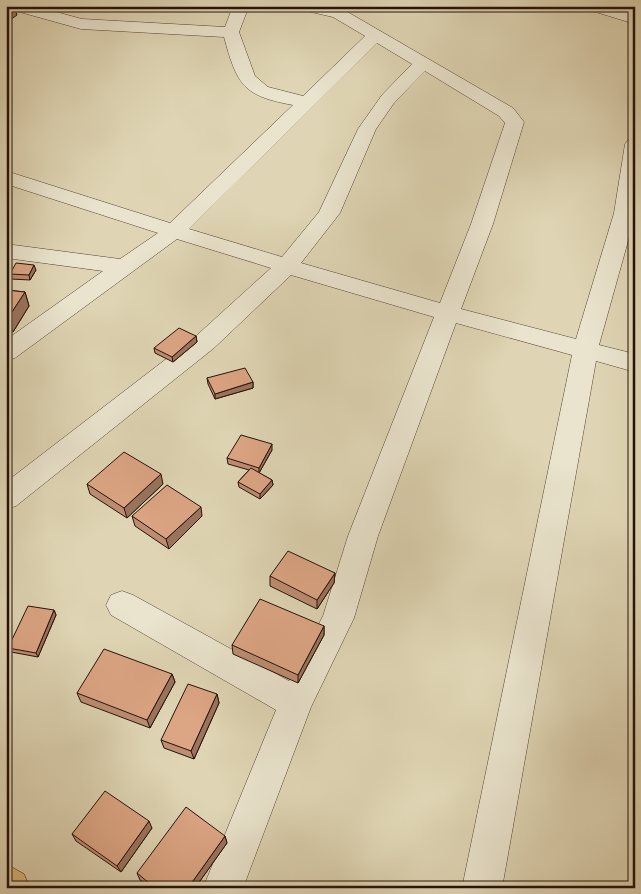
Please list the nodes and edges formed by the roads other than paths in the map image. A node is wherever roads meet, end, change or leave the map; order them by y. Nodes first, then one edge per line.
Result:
1 (15, 6) edge
2 (241, 6) edge
3 (304, 6) edge
4 (592, 6) edge
5 (635, 19) edge
6 (231, 32) junction
7 (375, 36) junction
8 (423, 63) junction
9 (307, 102) junction
10 (635, 144) edge
11 (6, 177) edge
12 (630, 214) edge
13 (173, 232) junction
14 (6, 251) edge
15 (124, 267) junction
16 (286, 267) junction
17 (447, 314) junction
18 (584, 350) junction
19 (6, 352) edge
20 (635, 363) edge
21 (6, 498) edge
22 (122, 605) dead end
23 (296, 703) junction
24 (6, 884) edge
25 (10, 888) edge
26 (224, 888) edge
27 (482, 888) edge

1 - 6 street
2 - 6 street
3 - 7 street
4 - 5 street
6 - 9 street
7 - 8 street
7 - 9 street
8 - 16 street
8 - 17 street
9 - 13 street
10 - 12 street
11 - 13 street
12 - 18 street
13 - 15 street
13 - 16 street
14 - 15 street
15 - 19 street
16 - 17 street
16 - 21 street
17 - 18 street
17 - 23 street
18 - 20 street
18 - 27 street
22 - 23 street
23 - 26 street
24 - 25 main road

